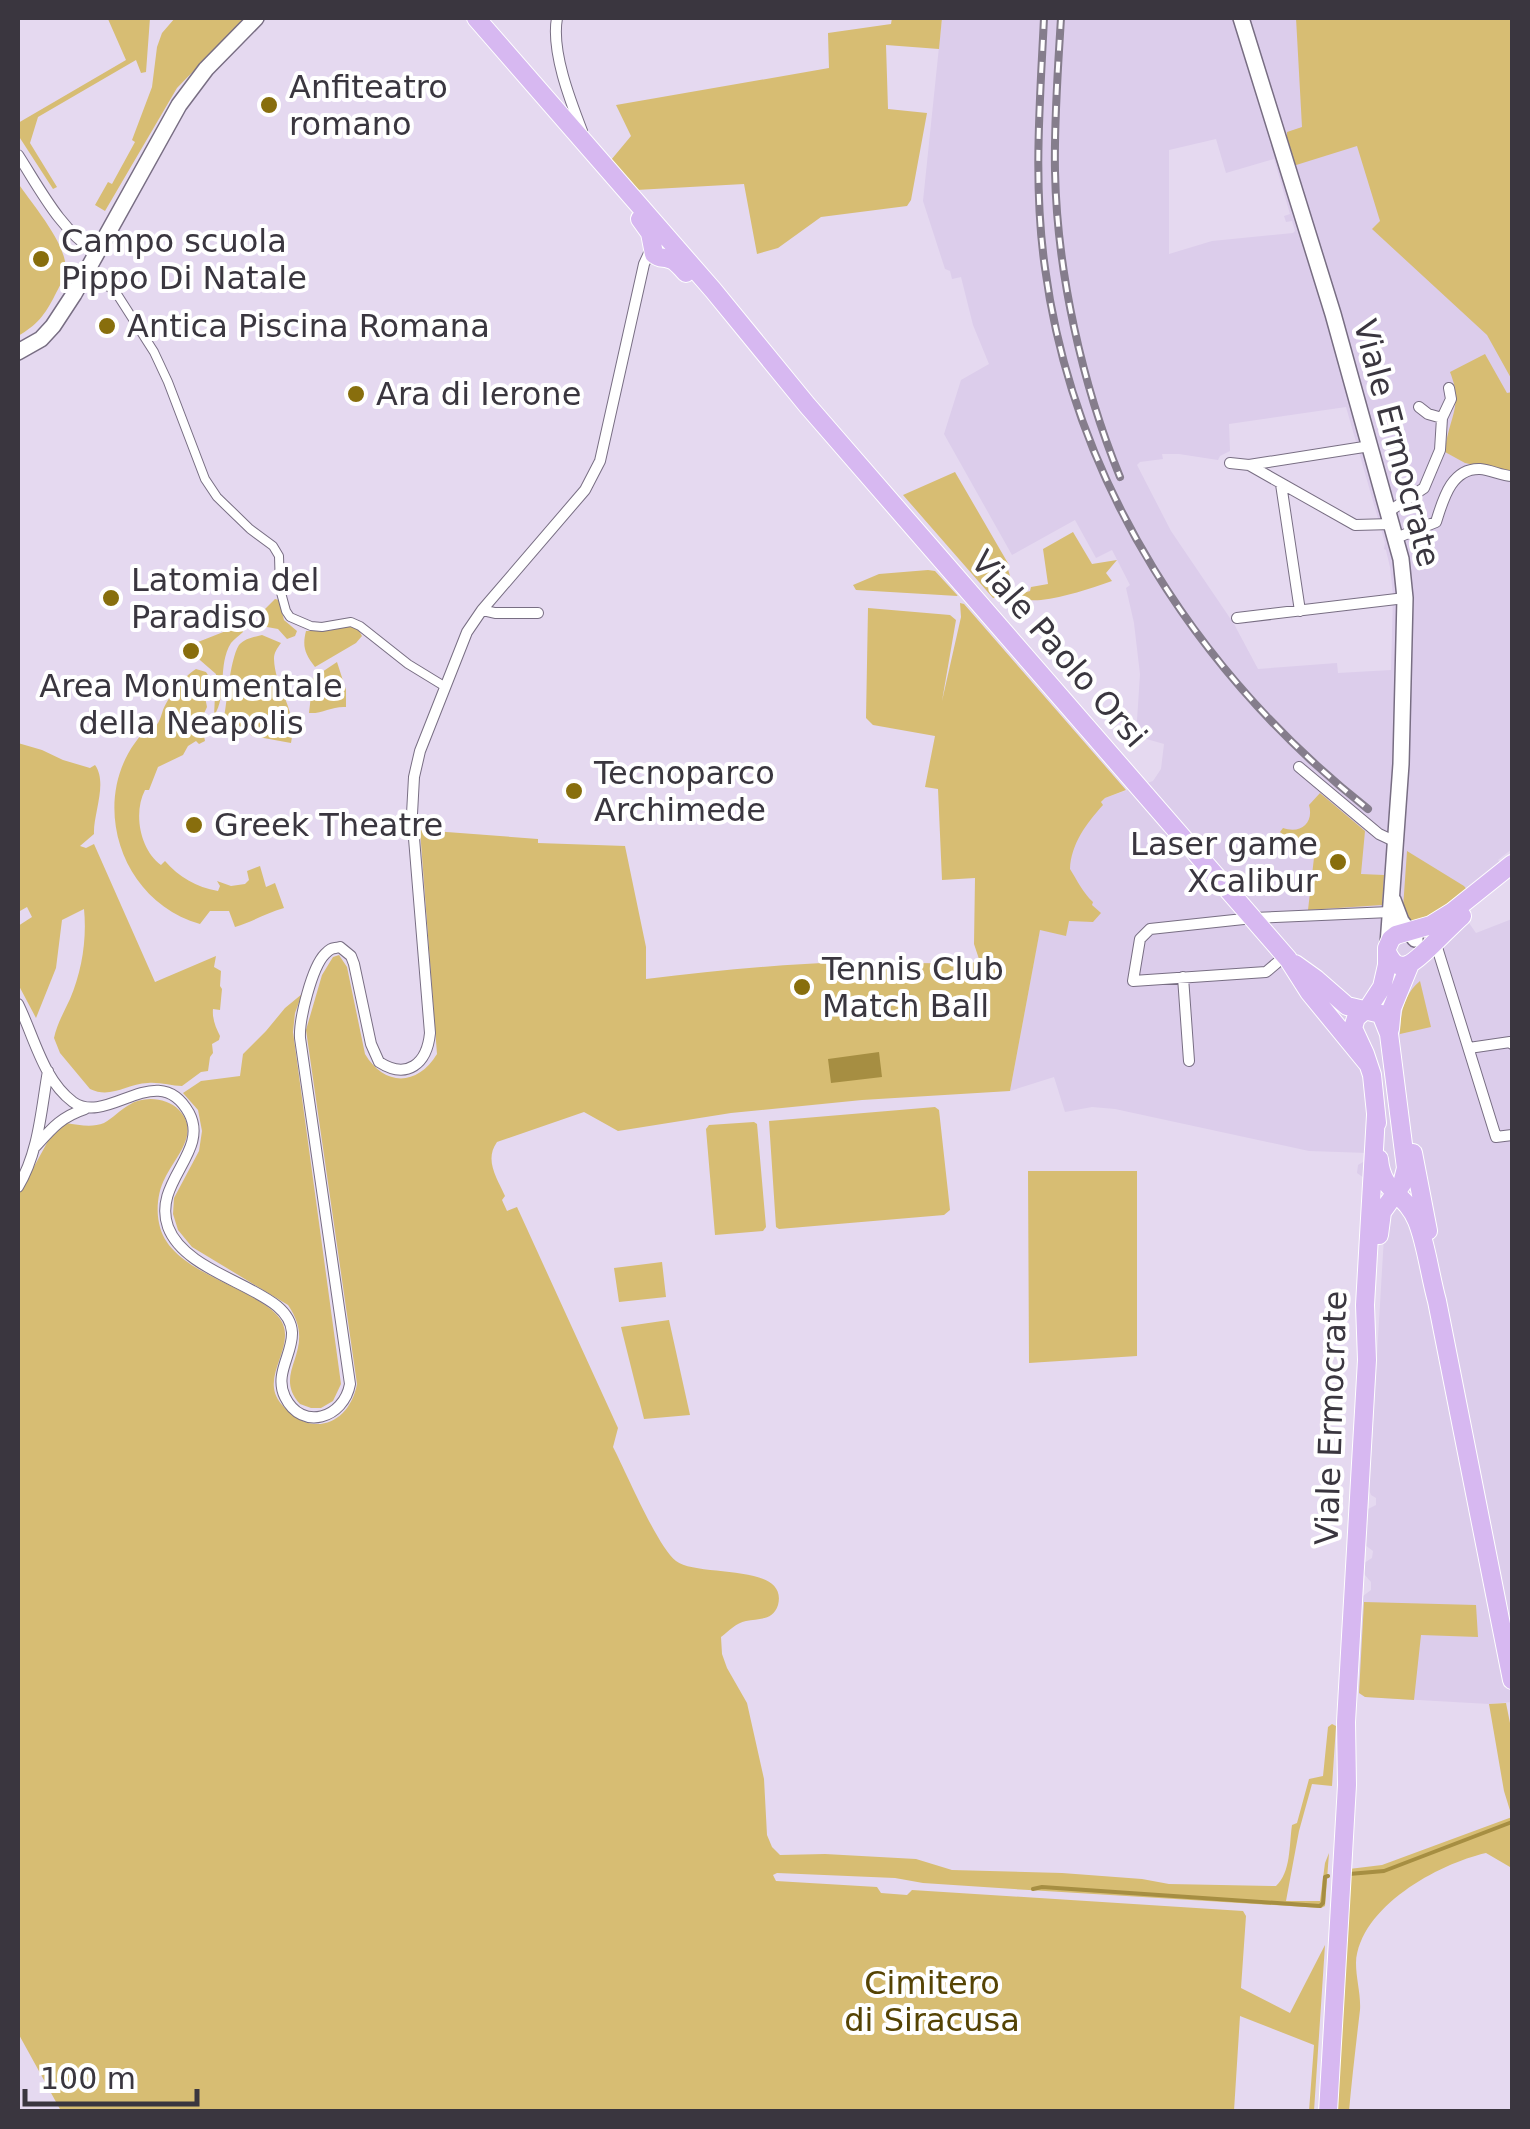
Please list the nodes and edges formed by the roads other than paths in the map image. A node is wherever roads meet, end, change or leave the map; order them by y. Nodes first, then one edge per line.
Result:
1 (256, 18) edge
2 (465, 18) edge
3 (476, 18) edge
4 (557, 18) edge
5 (1241, 18) edge
6 (588, 146) junction
7 (18, 155) edge
8 (662, 248) junction
9 (96, 252) junction
10 (86, 272) junction
11 (18, 352) edge
12 (1449, 388) dead end
13 (1419, 406) dead end
14 (1442, 418) junction
15 (1370, 446) junction
16 (1230, 463) dead end
17 (1249, 466) junction
18 (1512, 476) edge
19 (1281, 484) junction
20 (1392, 525) junction
21 (1405, 598) junction
22 (482, 610) junction
23 (1300, 610) junction
24 (538, 613) dead end
25 (1237, 618) dead end
26 (444, 686) junction
27 (1298, 767) dead end
28 (1396, 842) junction
29 (1512, 864) edge
30 (1512, 875) edge
31 (1391, 905) junction
32 (1252, 918) junction
33 (1435, 940) junction
34 (1404, 947) junction
35 (1286, 957) junction
36 (1183, 978) junction
37 (18, 1004) edge
38 (1365, 1011) junction
39 (1390, 1034) junction
40 (1512, 1044) edge
41 (1469, 1048) junction
42 (1190, 1061) dead end
43 (1368, 1064) junction
44 (48, 1071) junction
45 (1399, 1104) junction
46 (86, 1108) junction
47 (1376, 1115) junction
48 (1512, 1135) edge
49 (35, 1147) junction
50 (1404, 1150) junction
51 (1379, 1157) junction
52 (18, 1187) edge
53 (1403, 1200) junction
54 (1368, 1360) junction
55 (1512, 1680) edge
56 (1346, 1722) junction
57 (1318, 2112) edge
58 (1328, 2112) edge

1 - 9 main road
2 - 8 main road
3 - 6 main road
4 - 6 street
5 - 15 main road, Viale Ermocrate
6 - 8 main road
7 - 9 street
8 - 22 street
8 - 32 main road, Viale Paolo Orsi
9 - 10 main road
10 - 11 main road
10 - 26 street
12 - 14 street
13 - 14 street
14 - 20 street
15 - 17 street
15 - 20 main road, Viale Ermocrate
16 - 17 street
17 - 19 street
18 - 20 street
19 - 20 street
19 - 23 street
20 - 21 main road, Viale Ermocrate
21 - 23 street
21 - 28 main road, Viale Ermocrate
22 - 24 street
22 - 26 street
23 - 25 street
26 - 46 street
27 - 28 street
28 - 31 main road, Viale Ermocrate
29 - 34 main road
30 - 33 main road
31 - 32 street
31 - 34 main road, Viale Ermocrate
31 - 34 main road
32 - 35 main road, Viale Paolo Orsi
32 - 36 street
33 - 34 main road
33 - 41 street
34 - 38 main road
34 - 39 main road
35 - 36 street
35 - 38 main road
35 - 43 main road
36 - 42 street
37 - 44 street
38 - 39 main road
38 - 43 main road
39 - 45 main road
40 - 41 street
41 - 48 street
43 - 47 main road
44 - 46 street
44 - 49 street
45 - 50 main road
45 - 53 main road
46 - 49 street
47 - 51 main road
47 - 54 main road, Viale Ermocrate
49 - 52 street
50 - 51 main road
50 - 53 main road
51 - 53 main road
53 - 54 main road
53 - 55 main road
54 - 56 main road, Viale Ermocrate
56 - 57 main road, Viale Ermocrate
56 - 58 main road, Viale Ermocrate

